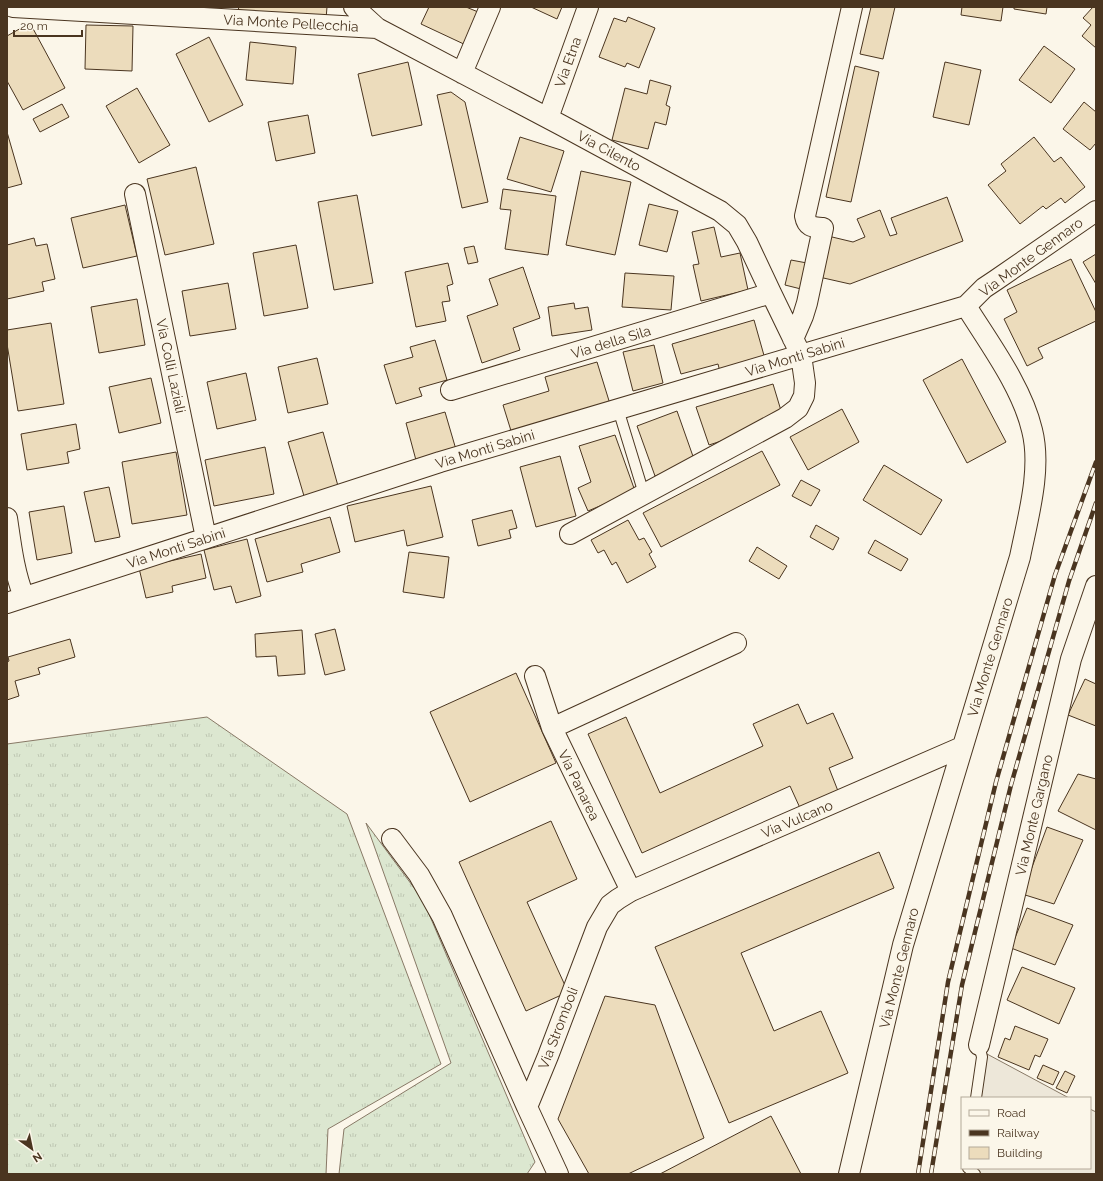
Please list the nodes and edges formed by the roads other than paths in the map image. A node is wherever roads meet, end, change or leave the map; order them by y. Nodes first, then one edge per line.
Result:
1 (14, 7) edge
2 (354, 7) edge
3 (490, 7) edge
4 (588, 7) edge
5 (852, 7) edge
6 (377, 28) junction
7 (462, 73) junction
8 (548, 118) junction
9 (135, 194) dead end
10 (1096, 211) edge
11 (771, 293) junction
12 (966, 306) junction
13 (797, 347) junction
14 (451, 390) dead end
15 (618, 409) junction
16 (644, 494) junction
17 (7, 518) edge
18 (570, 534) dead end
19 (206, 538) junction
20 (1096, 586) edge
21 (16, 600) edge
22 (736, 643) dead end
23 (535, 676) dead end
24 (552, 728) junction
25 (962, 747) junction
26 (392, 839) dead end
27 (631, 891) junction
28 (980, 1046) joint
29 (976, 1097) edge
30 (527, 1107) junction
31 (558, 1174) edge
32 (849, 1174) edge

1 - 6 street, Via Monte Pellecchia
2 - 6 street, Via Cilento
3 - 7 street
4 - 8 street, Via Etna
5 - 13 street
6 - 7 street, Via Cilento
7 - 8 street, Via Cilento
8 - 11 street, Via Cilento
9 - 19 street, Via Colli Laziali
10 - 12 street, Via Monte Gennaro
11 - 13 street, Via Cilento
11 - 14 street, Via della Sila
12 - 13 street, Via Monti Sabini
12 - 25 street, Via Monte Gennaro
13 - 15 street, Via Monti Sabini
13 - 16 street
15 - 16 lane
15 - 19 street, Via Monti Sabini
16 - 18 street
17 - 21 street
19 - 21 street, Via Monti Sabini
20 - 28 street, Via Monte Gargano
22 - 24 street
23 - 24 street, Via Panarea
24 - 27 street, Via Panarea
25 - 27 street, Via Vulcano
25 - 32 street, Via Monte Gennaro
26 - 30 street
27 - 30 street, Via Stromboli
28 - 29 lane
30 - 31 street

